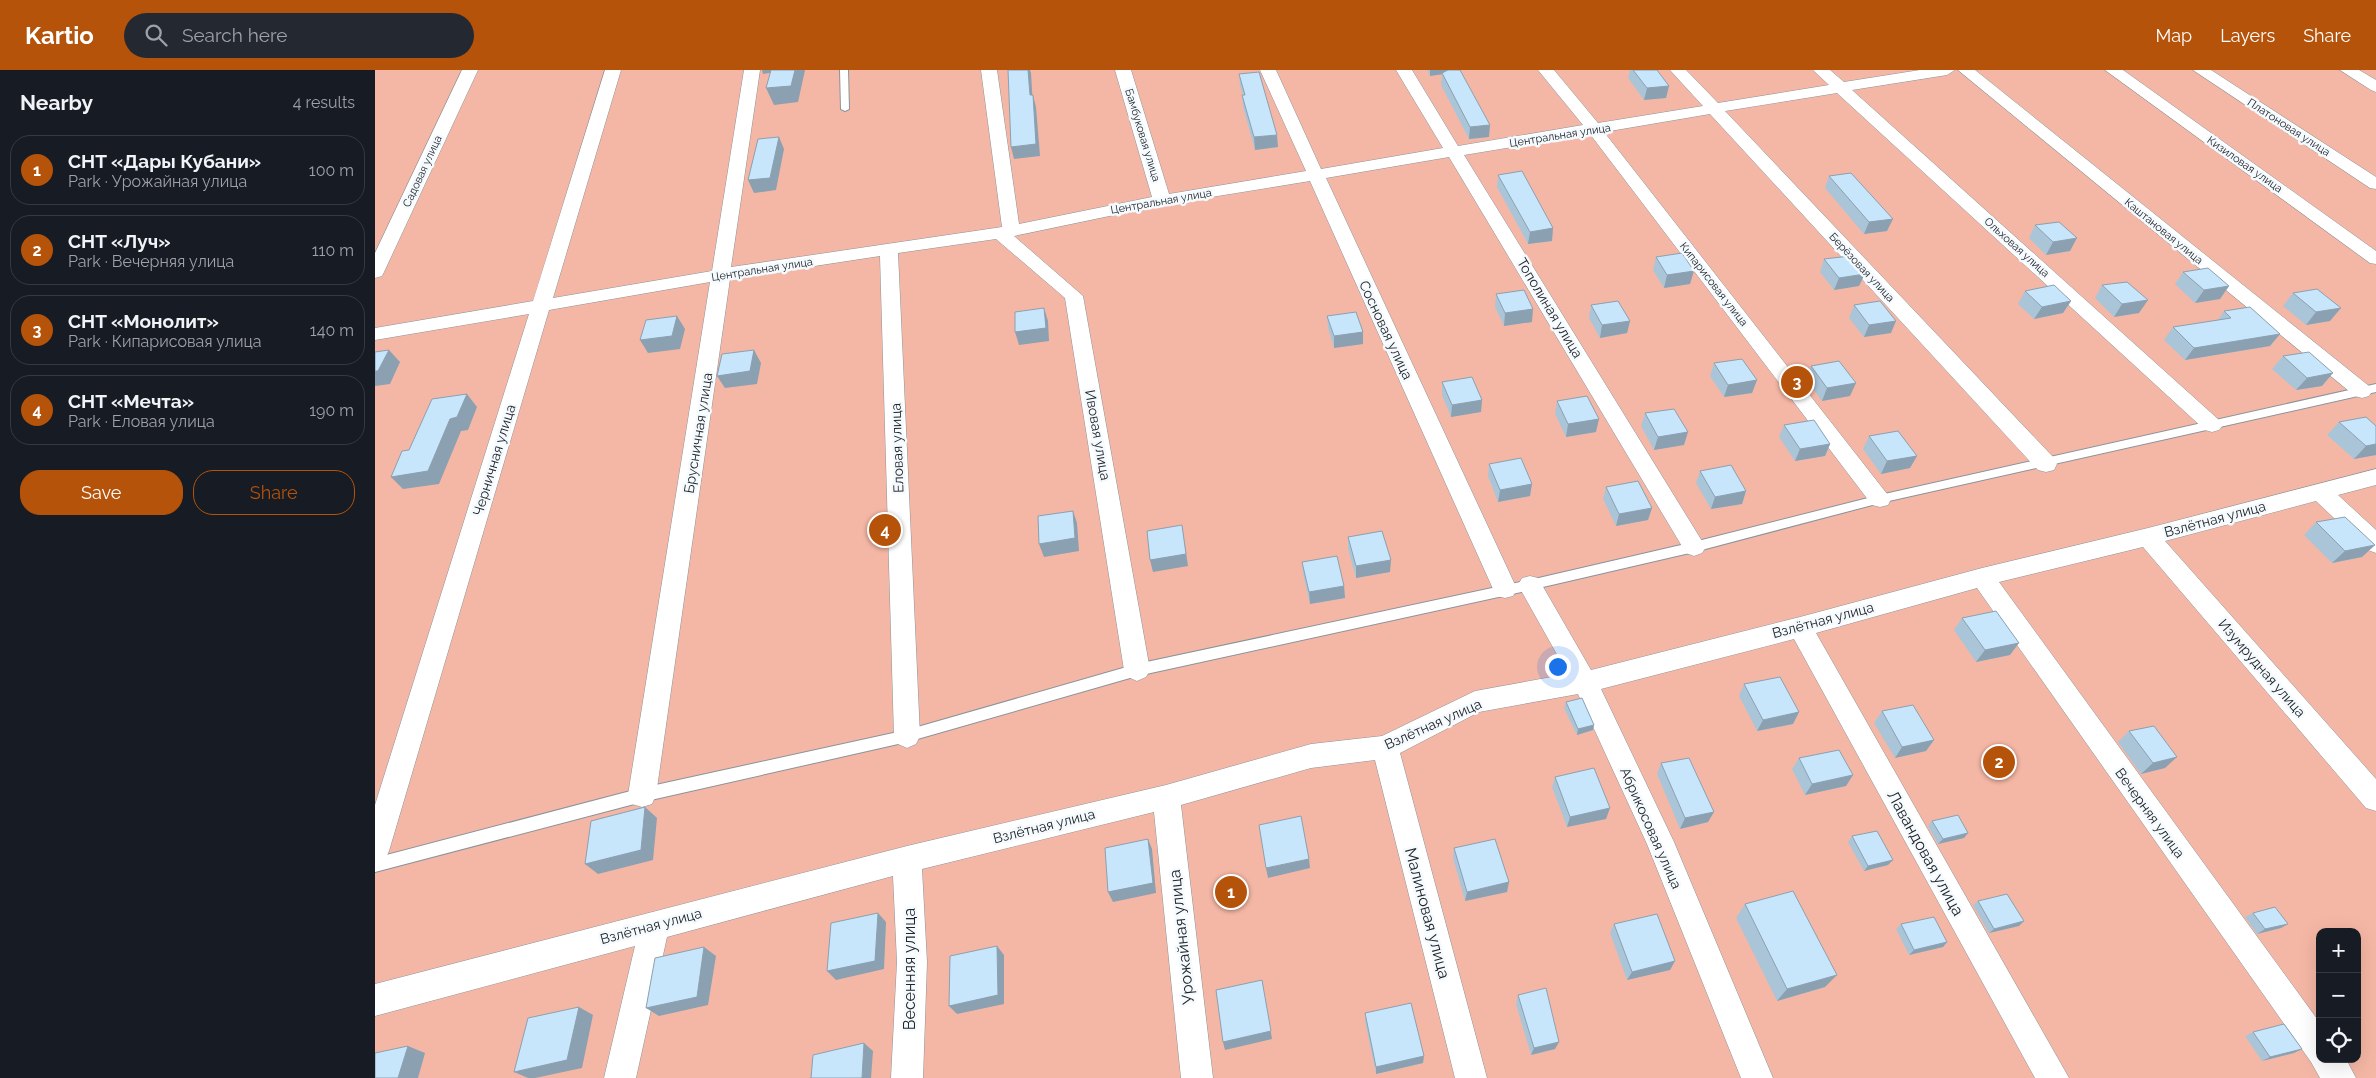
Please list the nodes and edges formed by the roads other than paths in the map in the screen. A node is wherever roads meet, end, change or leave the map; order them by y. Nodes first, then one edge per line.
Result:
1 (470, 70) edge
2 (613, 70) edge
3 (752, 70) edge
4 (845, 70) edge
5 (989, 70) edge
6 (1123, 70) edge
7 (1268, 70) edge
8 (1404, 70) edge
9 (1546, 70) edge
10 (1678, 70) edge
11 (1821, 70) edge
12 (1947, 70) edge
13 (1966, 70) edge
14 (2113, 70) edge
15 (2201, 70) edge
16 (2348, 70) edge
17 (1840, 87) junction
18 (2376, 87) edge
19 (845, 109) dead end
20 (1713, 109) junction
21 (1594, 130) junction
22 (1455, 152) junction
23 (1316, 174) junction
24 (2376, 184) edge
25 (1163, 200) junction
26 (1005, 231) junction
27 (889, 249) junction
28 (2376, 258) edge
29 (375, 272) edge
30 (722, 275) junction
31 (541, 306) junction
32 (375, 334) edge
33 (2369, 390) edge
34 (2212, 425) junction
35 (2046, 464) junction
36 (2376, 477) edge
37 (2319, 491) junction
38 (1880, 499) junction
39 (2148, 537) junction
40 (2376, 544) edge
41 (1694, 547) junction
42 (1982, 577) junction
43 (1517, 587) junction
44 (1800, 627) junction
45 (1137, 670) junction
46 (1585, 682) junction
47 (907, 736) junction
48 (1385, 747) junction
49 (642, 795) junction
50 (1166, 797) junction
51 (2376, 799) edge
52 (375, 851) edge
53 (907, 859) junction
54 (375, 865) edge
55 (655, 925) junction
56 (375, 1000) edge
57 (2316, 1044) edge
58 (2329, 1063) edge
59 (620, 1078) edge
60 (907, 1078) edge
61 (1197, 1078) edge
62 (1471, 1078) edge
63 (1757, 1078) edge
64 (2053, 1078) edge
65 (2340, 1078) edge

1 - 29 street, Садовая улица
2 - 31 street, Черничная улица
3 - 30 street, Брусничная улица
4 - 19 lane
5 - 26 street
6 - 25 street, Бамбуковая улица
7 - 23 street, Сосновая улица
8 - 22 street, Тополиная улица
9 - 21 street, Кипарисовая улица
10 - 20 street, Берёзовая улица
11 - 17 street, Ольховая улица
12 - 17 street, Центральная улица
13 - 33 street, Каштановая улица
14 - 28 street, Кизиловая улица
15 - 24 street, Платоновая улица
16 - 18 street
17 - 20 street, Центральная улица
17 - 34 street, Ольховая улица
20 - 21 street, Центральная улица
20 - 35 street, Берёзовая улица
21 - 22 street, Центральная улица
21 - 38 street, Кипарисовая улица
22 - 23 street, Центральная улица
22 - 41 street, Тополиная улица
23 - 25 street, Центральная улица
23 - 43 street, Сосновая улица
25 - 26 street, Центральная улица
26 - 27 street, Центральная улица
26 - 45 street, Ивовая улица
27 - 30 street, Центральная улица
27 - 47 street, Еловая улица
30 - 31 street, Центральная улица
30 - 49 street, Брусничная улица
31 - 32 street, Центральная улица
31 - 52 street, Черничная улица
33 - 34 lane
34 - 35 lane
35 - 38 lane
36 - 37 street, Взлётная улица
37 - 39 street, Взлётная улица
37 - 40 street
38 - 41 lane
39 - 42 street, Взлётная улица
39 - 51 street, Изумрудная улица
41 - 43 lane
42 - 44 street, Взлётная улица
42 - 57 street, Вечерняя улица
43 - 45 lane
43 - 46 street, Абрикосовая улица
44 - 46 street, Взлётная улица
44 - 64 street, Лавандовая улица
45 - 47 lane
46 - 48 street, Взлётная улица
46 - 63 street, Абрикосовая улица
47 - 49 lane
48 - 50 street, Взлётная улица
48 - 62 street, Малиновая улица
49 - 54 lane
50 - 53 street, Взлётная улица
50 - 61 street, Урожайная улица
53 - 55 street, Взлётная улица
53 - 60 street, Весенняя улица
55 - 56 street, Взлётная улица
55 - 59 street
58 - 65 street

